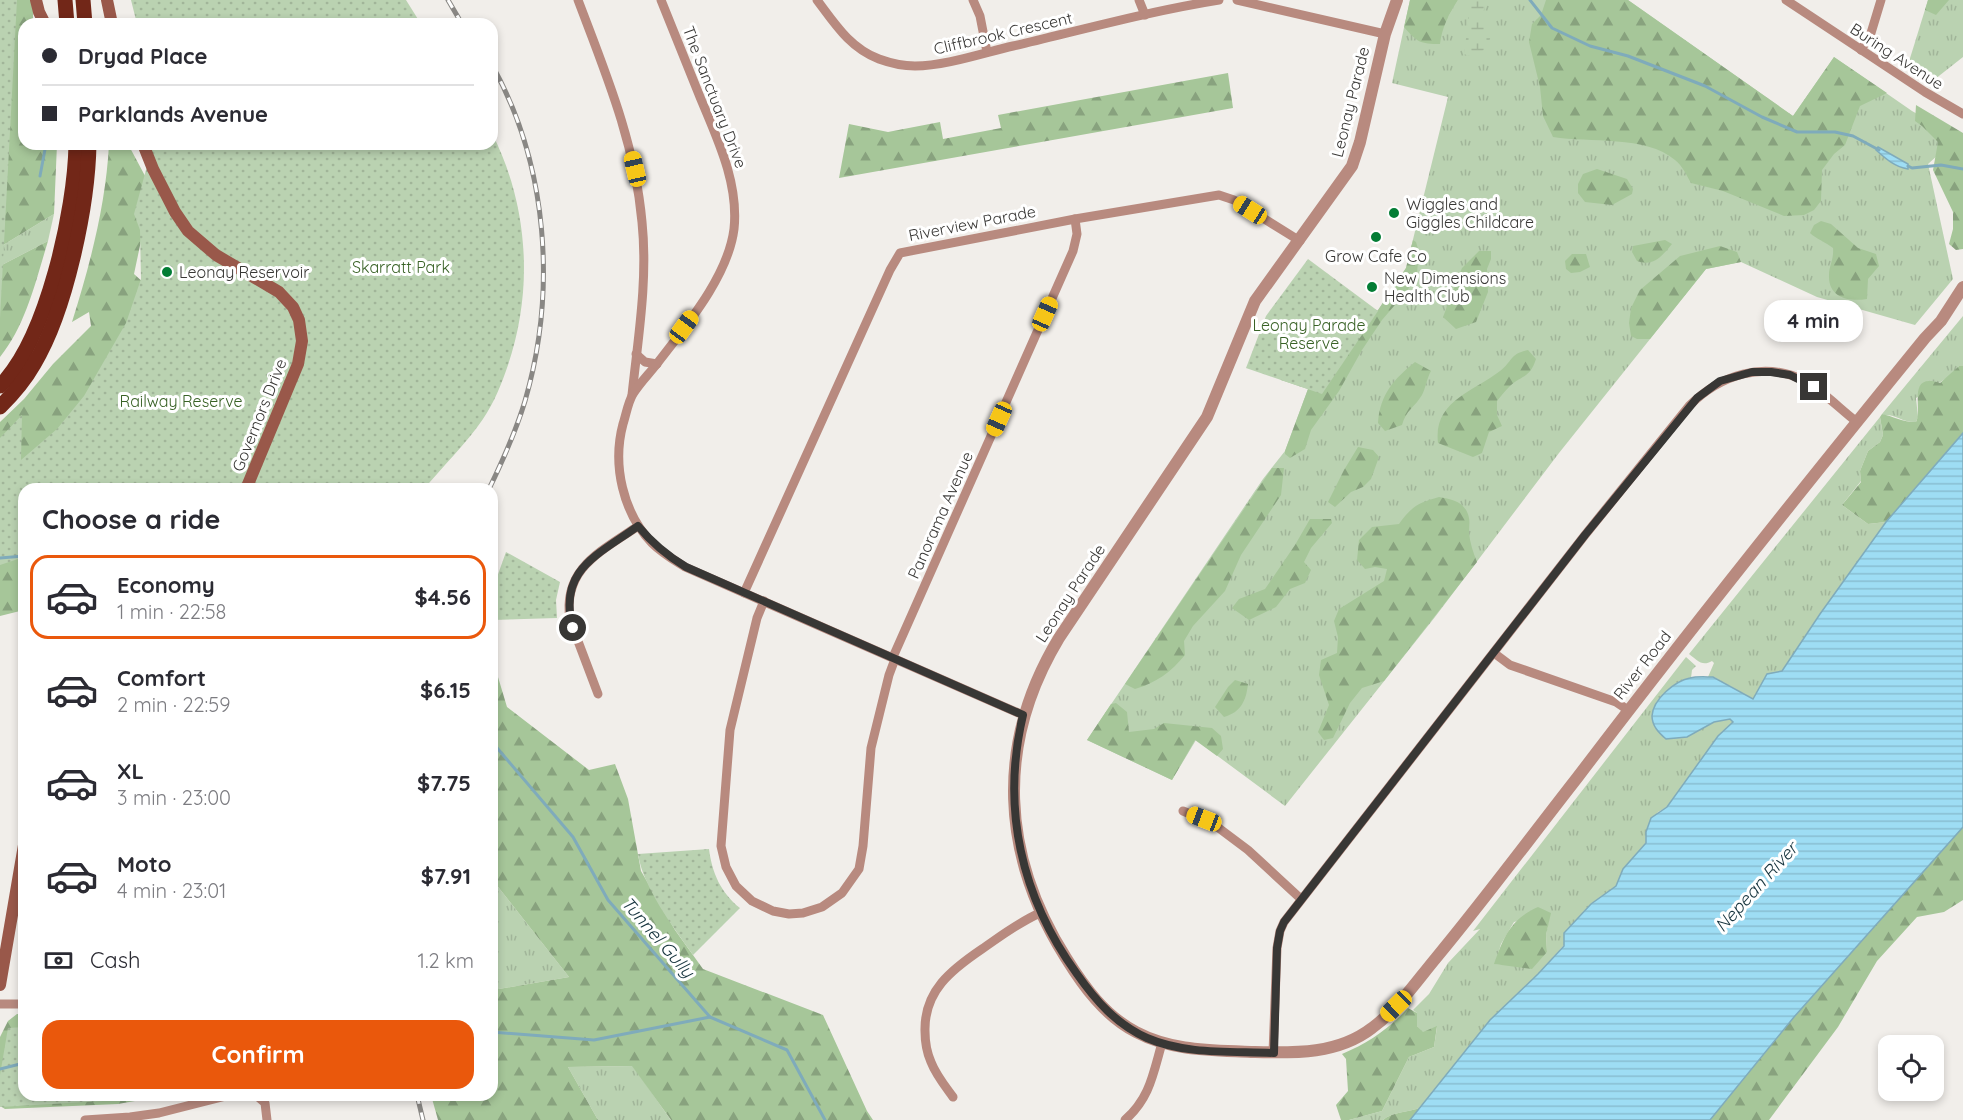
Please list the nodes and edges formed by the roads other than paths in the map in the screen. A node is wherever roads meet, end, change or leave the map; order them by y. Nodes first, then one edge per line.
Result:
1 (36, 0) edge
2 (64, 0) edge
3 (83, 0) edge
4 (107, 0) edge
5 (578, 0) edge
6 (661, 0) edge
7 (817, 0) edge
8 (973, 0) edge
9 (1139, 0) edge
10 (1219, 0) edge
11 (1237, 0) edge
12 (1398, 0) edge
13 (1786, 0) edge
14 (1881, 0) edge
15 (1270, 3) edge
16 (1145, 15) junction
17 (42, 18) edge
18 (66, 18) edge
19 (84, 18) edge
20 (111, 18) edge
21 (1385, 34) junction
22 (1861, 50) junction
23 (987, 52) junction
24 (1963, 114) edge
25 (75, 150) edge
26 (88, 150) edge
27 (145, 150) edge
28 (153, 150) edge
29 (169, 198) junction
30 (1075, 219) junction
31 (1300, 241) junction
32 (1963, 287) edge
33 (636, 354) junction
34 (657, 364) junction
35 (0, 386) edge
36 (632, 395) junction
37 (0, 407) edge
38 (1857, 422) junction
39 (248, 483) edge
40 (638, 526) junction
41 (744, 592) junction
42 (764, 601) junction
43 (1494, 653) junction
44 (894, 658) junction
45 (598, 694) dead end
46 (1628, 710) junction
47 (1023, 715) junction
48 (1183, 811) dead end
49 (18, 880) edge
50 (1302, 899) junction
51 (1040, 913) junction
52 (0, 985) edge
53 (0, 1004) edge
54 (18, 1004) edge
55 (1162, 1043) junction
56 (1334, 1047) joint
57 (1274, 1053) junction
58 (953, 1097) dead end
59 (206, 1101) edge
60 (264, 1101) edge
61 (109, 1119) edge
62 (85, 1120) edge
63 (267, 1120) edge
64 (1125, 1120) edge

1 - 17 main road
2 - 18 highway
3 - 19 highway
4 - 20 main road
5 - 33 street
6 - 34 street, The Sanctuary Drive
7 - 23 street, Cliffbrook Crescent
8 - 23 street
9 - 16 street
10 - 16 street, Cliffbrook Crescent
11 - 15 street
12 - 21 street, Leonay Parade
13 - 22 street, Buring Avenue
14 - 22 street
15 - 21 street
16 - 23 street, Cliffbrook Crescent
21 - 31 street, Leonay Parade
22 - 24 street, Buring Avenue
25 - 35 highway
26 - 37 highway
27 - 29 main road
28 - 29 main road
29 - 39 main road, Governors Drive
30 - 31 street, Riverview Parade
30 - 41 street, Riverview Parade
30 - 44 street, Panorama Avenue
31 - 47 street, Leonay Parade
32 - 38 street, River Road
33 - 34 street
33 - 36 street
34 - 36 street, The Sanctuary Drive
36 - 40 street, The Sanctuary Drive
38 - 43 street
38 - 46 street, River Road
40 - 41 street, The Sanctuary Drive
40 - 45 street
41 - 42 street, The Sanctuary Drive
42 - 44 street, The Sanctuary Drive
42 - 44 street, Panorama Avenue
43 - 46 street
43 - 50 street
44 - 47 street, The Sanctuary Drive
46 - 56 street, River Road
47 - 51 street, Leonay Parade
48 - 50 street
49 - 52 main road
50 - 57 street
51 - 55 street, Leonay Parade
51 - 58 street
53 - 54 street
55 - 57 street, Leonay Parade
55 - 64 street
56 - 57 street, Leonay Parade
59 - 61 street
60 - 63 street
61 - 62 street

